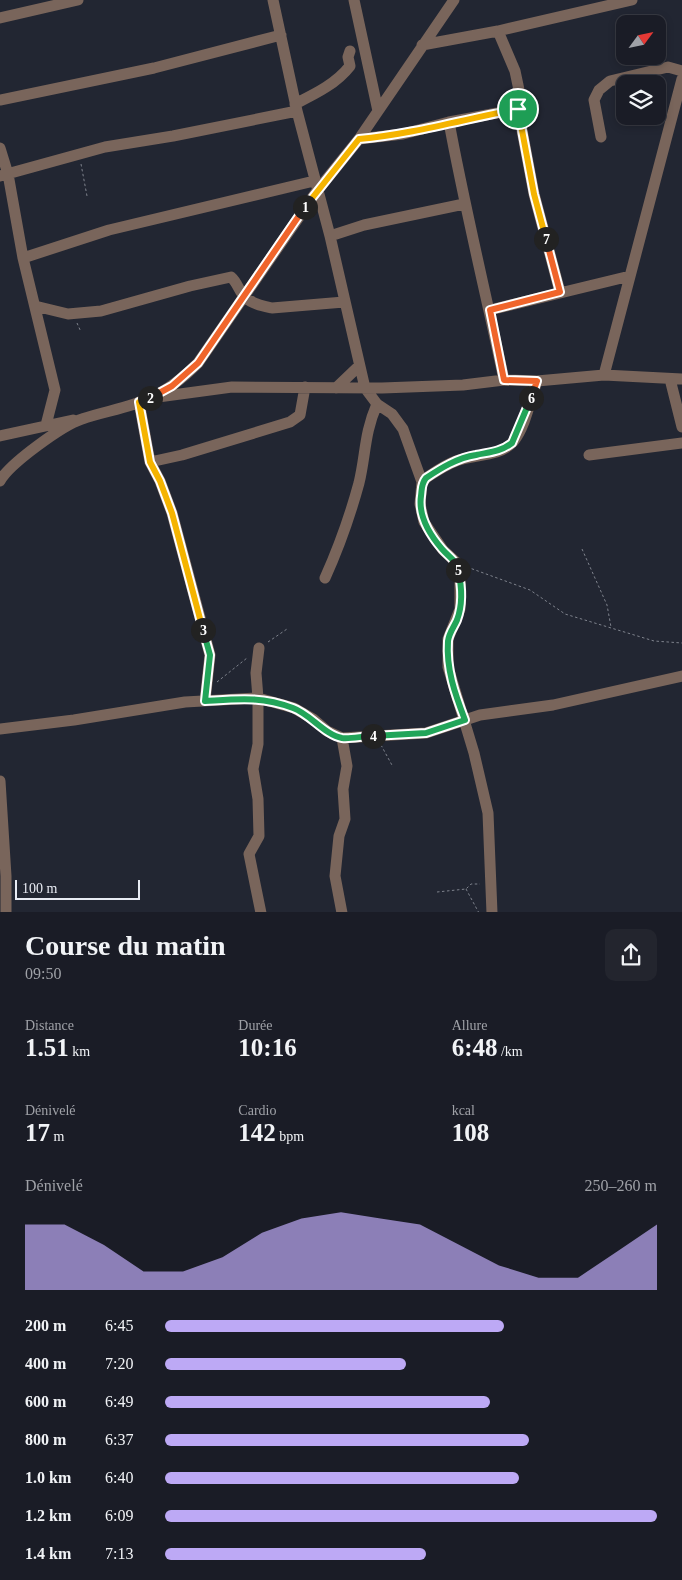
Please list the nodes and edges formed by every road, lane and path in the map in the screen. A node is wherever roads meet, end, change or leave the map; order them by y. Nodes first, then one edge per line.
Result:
1 (78, 0) edge
2 (273, 0) edge
3 (354, 0) edge
4 (454, 0) edge
5 (632, 0) edge
6 (0, 18) edge
7 (498, 31) junction
8 (281, 35) junction
9 (422, 45) junction
10 (350, 51) dead end
11 (682, 71) edge
12 (682, 78) edge
13 (0, 100) edge
14 (296, 107) junction
15 (518, 109) junction
16 (378, 110) junction
17 (449, 122) junction
18 (601, 137) dead end
19 (359, 139) junction
20 (0, 148) edge
21 (77, 156) junction
22 (4, 175) edge
23 (316, 186) junction
24 (87, 196) dead end
25 (464, 204) junction
26 (330, 236) junction
27 (23, 258) junction
28 (630, 276) junction
29 (560, 292) junction
30 (243, 297) junction
31 (344, 302) junction
32 (35, 306) junction
33 (490, 310) junction
34 (359, 366) junction
35 (604, 375) junction
36 (676, 379) edge
37 (504, 380) junction
38 (537, 381) junction
39 (305, 387) junction
40 (336, 388) junction
41 (365, 388) junction
42 (152, 397) junction
43 (139, 402) junction
44 (377, 404) junction
45 (80, 419) junction
46 (46, 425) junction
47 (682, 427) edge
48 (0, 436) edge
49 (682, 443) edge
50 (589, 455) dead end
51 (150, 462) junction
52 (0, 481) edge
53 (422, 482) junction
54 (582, 549) dead end
55 (457, 563) junction
56 (326, 578) dead end
57 (611, 628) junction
58 (287, 629) dead end
59 (682, 644) edge
60 (259, 648) junction
61 (682, 676) edge
62 (206, 695) junction
63 (258, 698) junction
64 (465, 720) junction
65 (0, 729) edge
66 (376, 735) junction
67 (342, 738) junction
68 (393, 767) dead end
69 (0, 780) edge
70 (2, 846) edge
71 (3, 877) edge
72 (490, 883) junction
73 (466, 889) junction
74 (437, 892) dead end
75 (6, 912) edge
76 (261, 912) edge
77 (342, 912) edge
78 (479, 912) edge
79 (492, 912) edge

1 - 6 street
2 - 8 street
3 - 16 street
4 - 9 street
5 - 7 street
7 - 9 street
7 - 15 street
8 - 13 street
8 - 14 street
9 - 16 street
10 - 14 street
11 - 18 street
12 - 28 street
14 - 21 street
14 - 23 street
15 - 17 street
15 - 29 street
16 - 19 street
17 - 19 street
17 - 25 street
19 - 23 street
20 - 22 street
21 - 22 street
21 - 24 path
22 - 27 street
23 - 26 street
23 - 27 street
23 - 30 street
25 - 26 street
25 - 33 street
26 - 31 street
27 - 32 street
28 - 29 street
28 - 35 street
29 - 33 street
30 - 31 street
30 - 32 street
30 - 42 street
31 - 34 street
32 - 46 street
33 - 37 street
34 - 40 street
34 - 41 street
35 - 36 street
35 - 38 street
36 - 47 street
37 - 38 street
37 - 41 street
38 - 53 street
39 - 40 street
39 - 42 street
39 - 51 street
40 - 41 street
41 - 44 street
42 - 43 street
43 - 45 street
43 - 51 street
44 - 53 street
44 - 56 street
45 - 46 street
45 - 52 street
46 - 48 street
49 - 50 street
51 - 62 street
53 - 55 street
54 - 57 path
55 - 57 path
55 - 64 street
57 - 59 path
58 - 60 path
60 - 62 path
60 - 63 street
61 - 64 street
62 - 63 street
62 - 65 street
63 - 67 street
63 - 76 street
64 - 66 street
64 - 72 street
66 - 67 street
66 - 68 path
67 - 77 street
69 - 70 street
70 - 71 street
71 - 75 street
72 - 73 path
72 - 79 street
73 - 74 path
73 - 78 path

